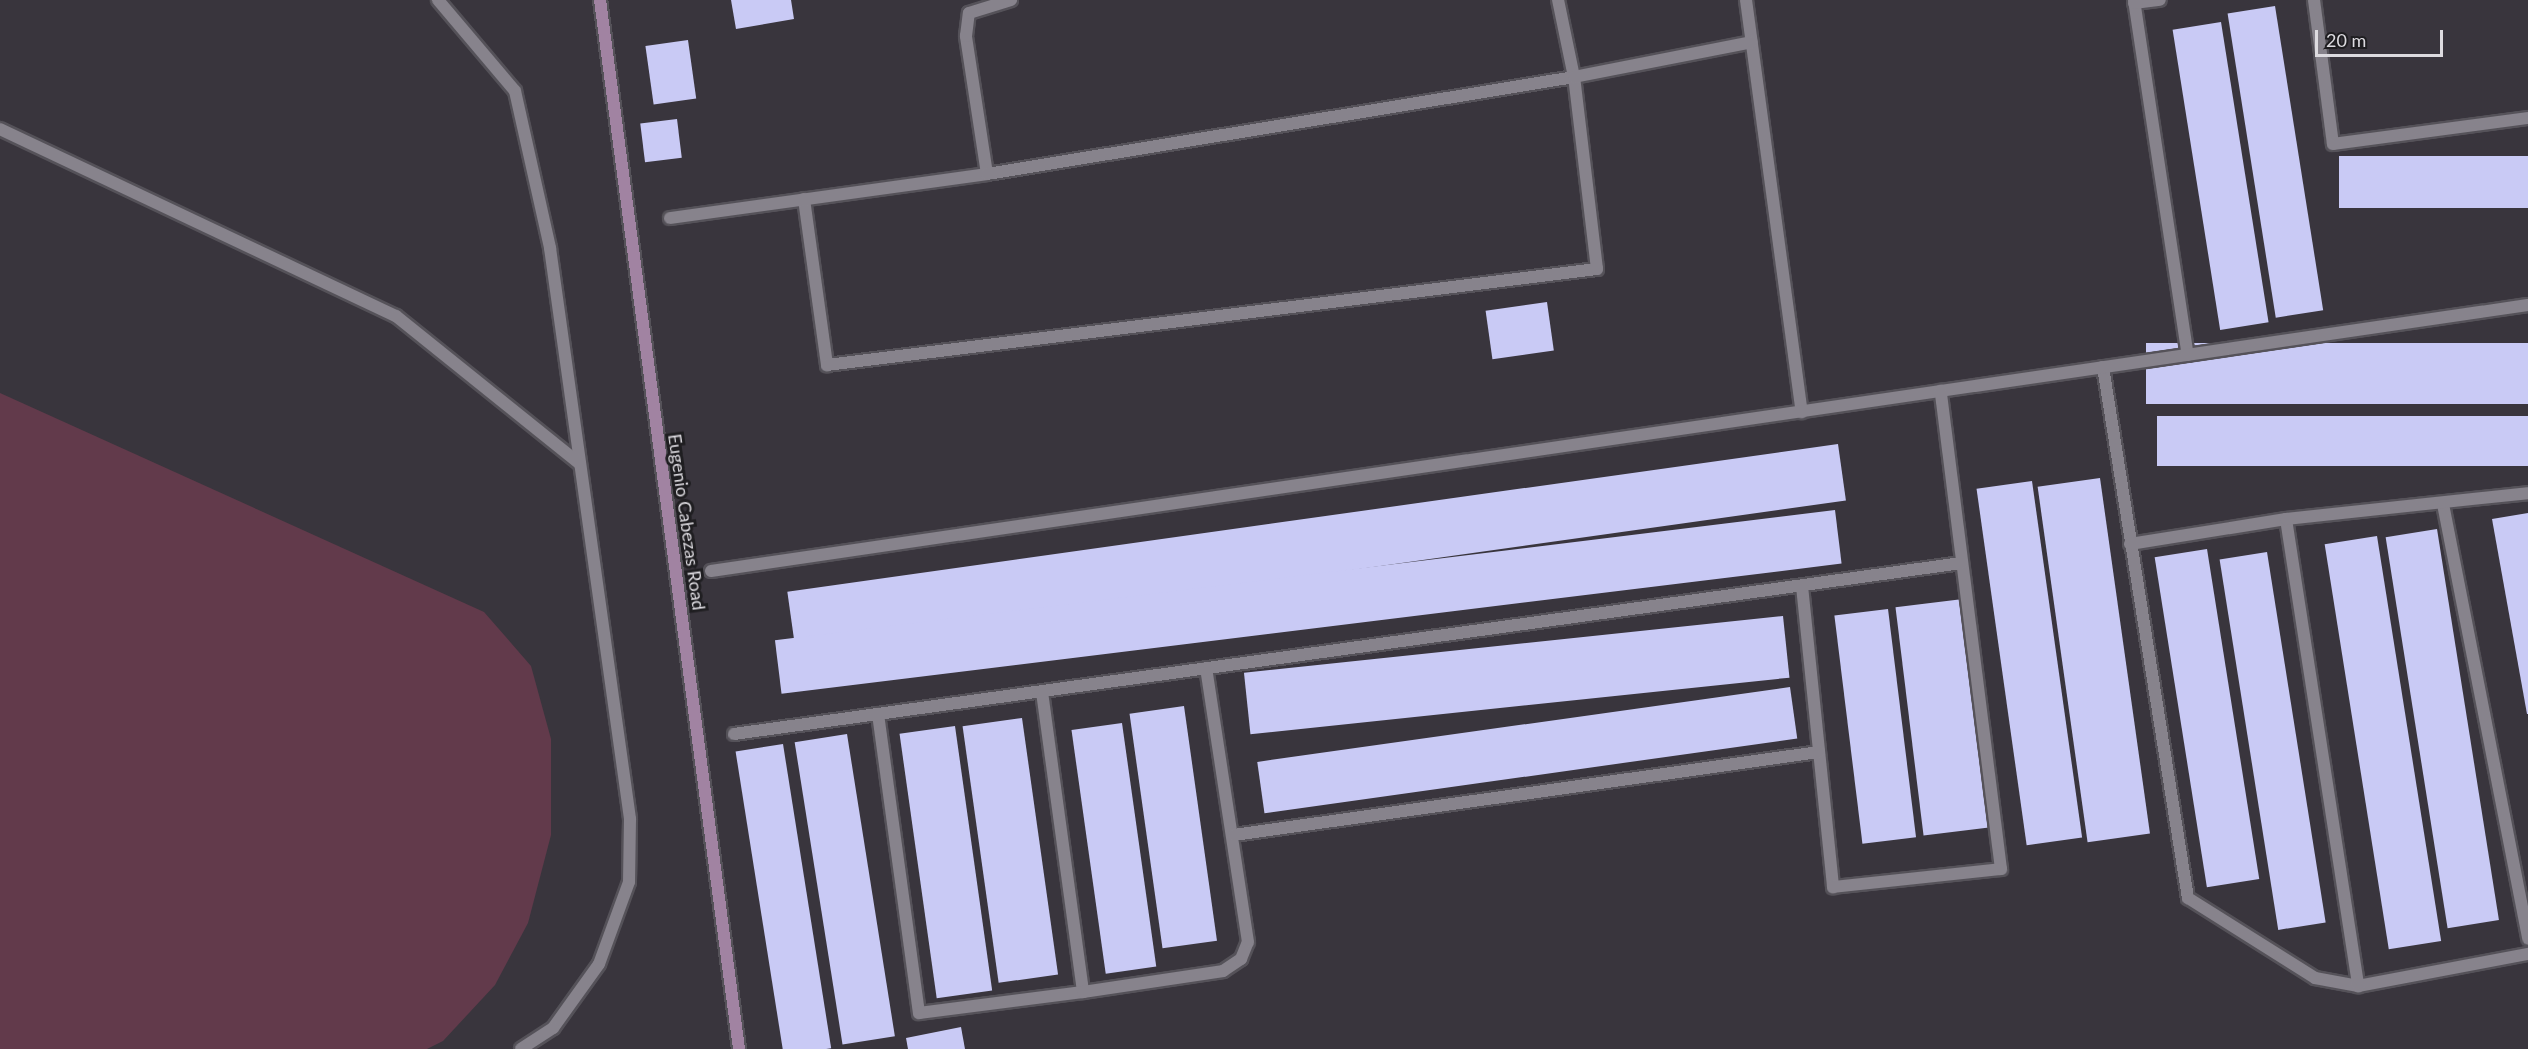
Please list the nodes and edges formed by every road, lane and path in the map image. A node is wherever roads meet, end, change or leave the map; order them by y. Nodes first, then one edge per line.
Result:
1 (438, 0) edge
2 (600, 0) edge
3 (1011, 0) edge
4 (1558, 0) edge
5 (1746, 0) edge
6 (2160, 0) edge
7 (2314, 0) edge
8 (2134, 2) edge
9 (1752, 42) junction
10 (1574, 77) junction
11 (2528, 118) edge
12 (0, 129) edge
13 (987, 174) junction
14 (804, 199) junction
15 (670, 218) dead end
16 (2528, 305) edge
17 (2188, 355) junction
18 (2103, 367) junction
19 (1941, 391) junction
20 (1802, 412) junction
21 (579, 462) junction
22 (2528, 493) edge
23 (2443, 504) junction
24 (2286, 519) junction
25 (2130, 544) junction
26 (1962, 563) junction
27 (711, 571) dead end
28 (1802, 586) junction
29 (1206, 668) junction
30 (1042, 692) junction
31 (878, 714) junction
32 (734, 734) dead end
33 (1819, 752) junction
34 (1234, 835) junction
35 (2528, 939) edge
36 (2528, 954) edge
37 (2358, 986) junction
38 (1083, 992) junction
39 (521, 1049) edge
40 (739, 1049) edge

1 - 21 street
2 - 40 street, Eugenio Cabezas Road
3 - 13 street
4 - 10 street
5 - 9 street
6 - 8 street
7 - 11 street
8 - 17 street
9 - 10 street
9 - 20 street
10 - 13 street
10 - 14 street
12 - 21 street
13 - 14 street
14 - 15 street
16 - 17 street
17 - 18 street
18 - 19 street
18 - 25 street
19 - 20 street
19 - 26 street
20 - 27 street
21 - 39 street
22 - 23 street
23 - 24 street
23 - 35 street
24 - 25 street
24 - 37 street
25 - 37 street
26 - 28 street
26 - 33 street
28 - 29 street
28 - 33 street
29 - 30 street
29 - 34 street
30 - 31 street
30 - 38 street
31 - 32 street
31 - 38 street
33 - 34 street
34 - 38 street
36 - 37 street

